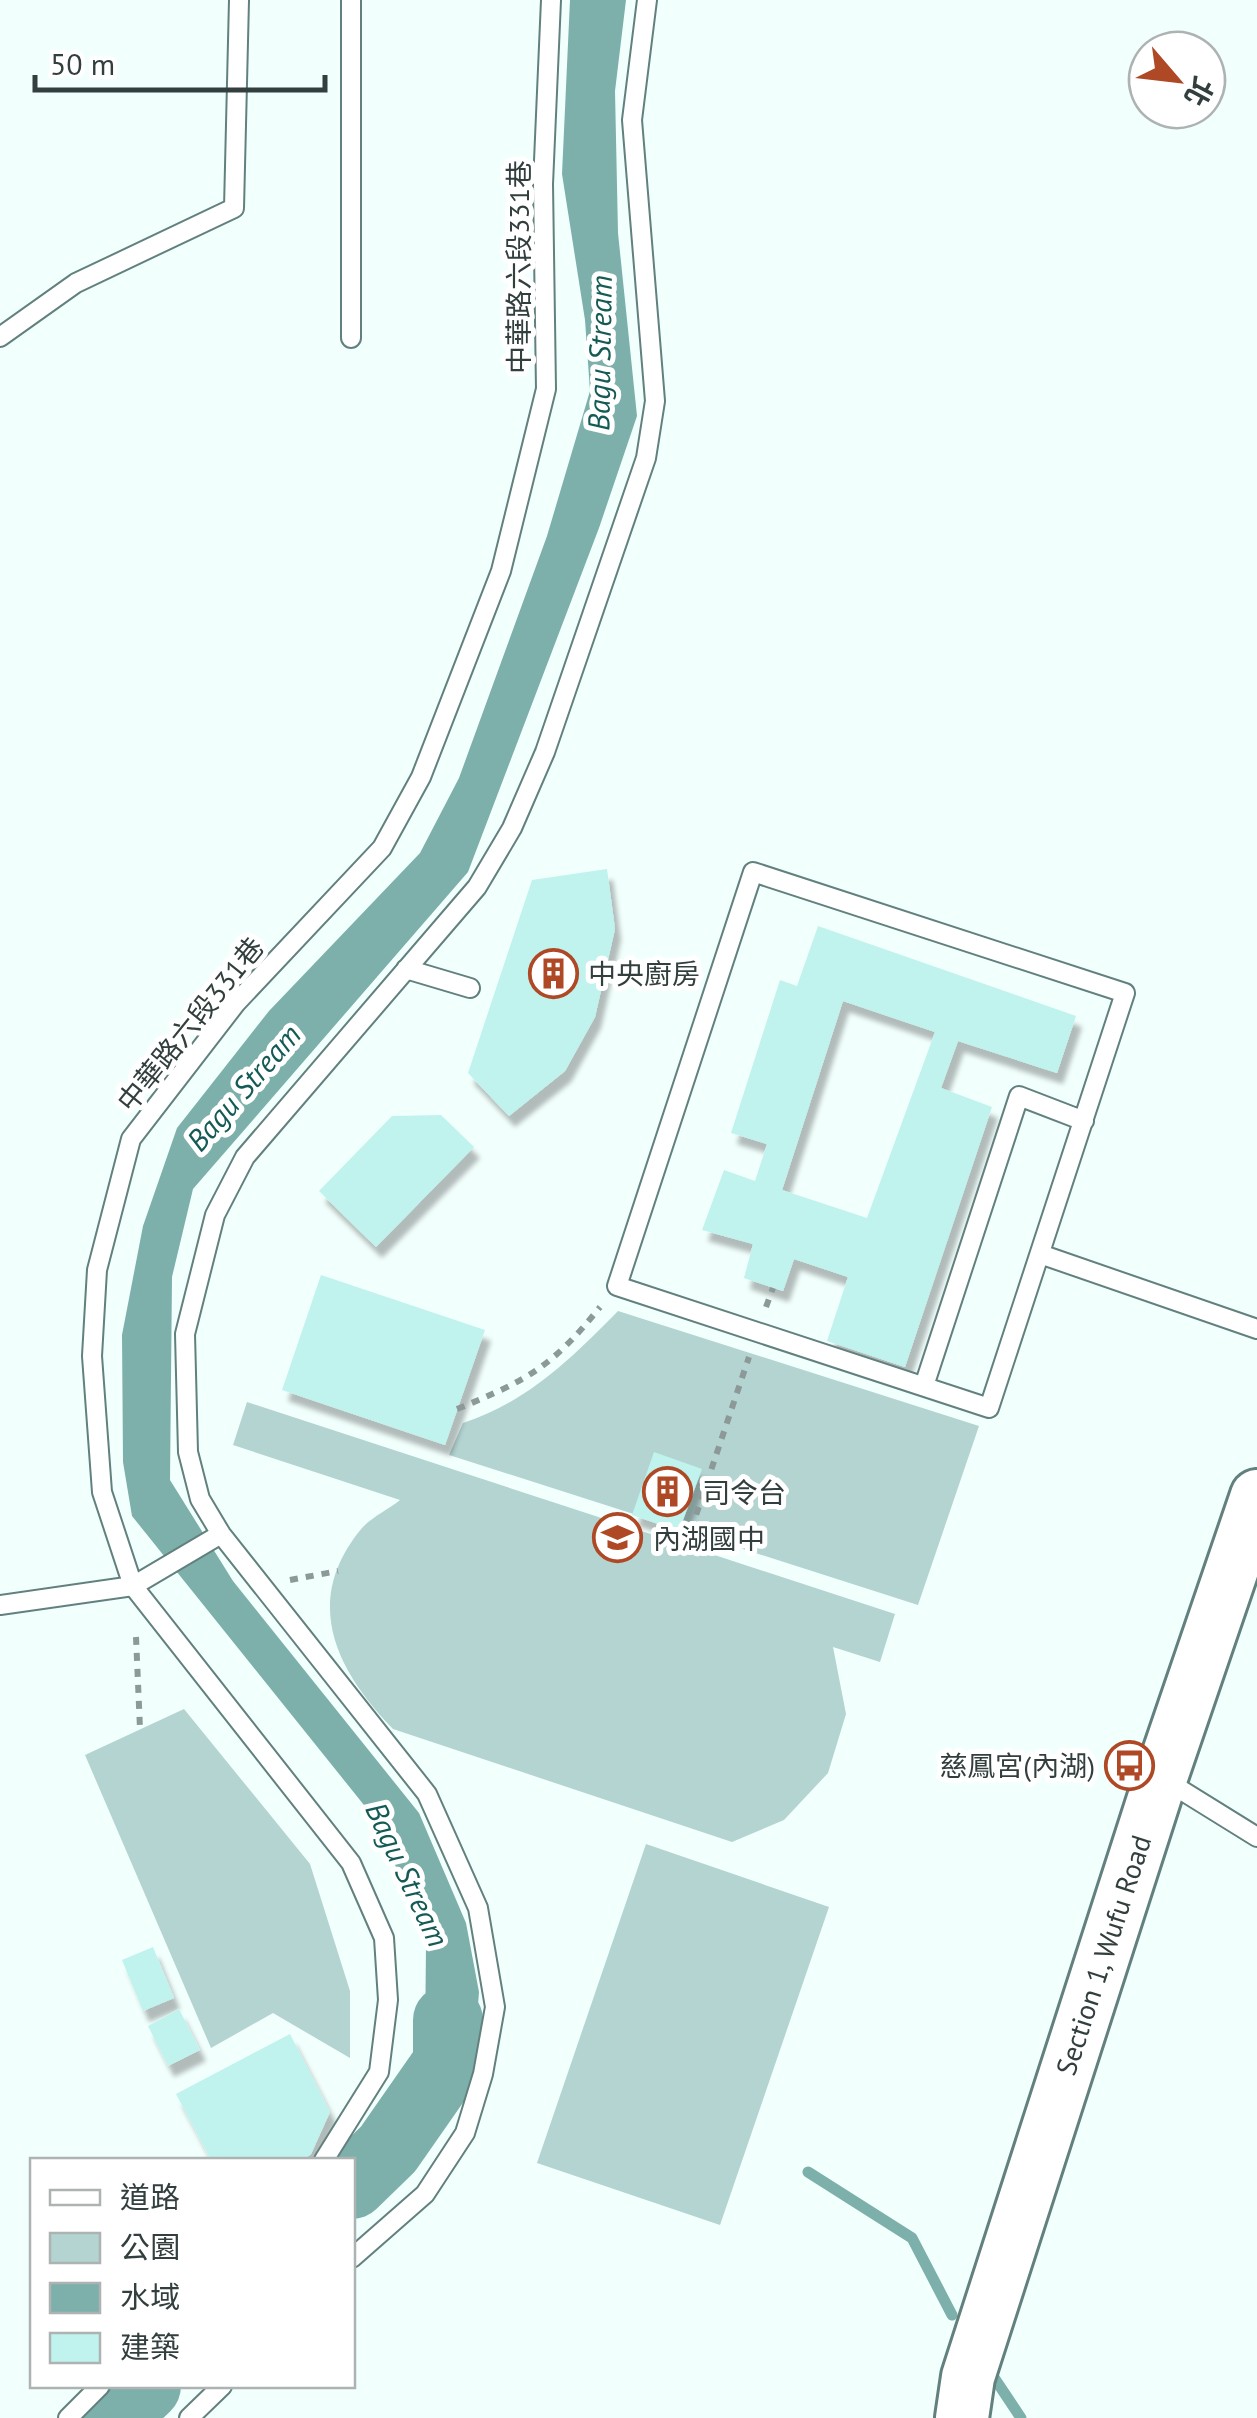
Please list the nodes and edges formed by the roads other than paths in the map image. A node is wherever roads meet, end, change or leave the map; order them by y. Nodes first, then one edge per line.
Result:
1 (240, 0) edge
2 (350, 0) edge
3 (550, 0) edge
4 (646, 0) edge
5 (0, 338) edge
6 (350, 338) dead end
7 (406, 970) junction
8 (470, 988) dead end
9 (1084, 1121) junction
10 (1040, 1254) junction
11 (1257, 1329) edge
12 (924, 1386) junction
13 (1257, 1496) edge
14 (221, 1534) junction
15 (133, 1586) junction
16 (0, 1605) edge
17 (1161, 1777) junction
18 (1257, 1837) edge
19 (326, 2158) edge
20 (355, 2255) edge
21 (98, 2388) edge
22 (220, 2388) edge
23 (68, 2418) edge
24 (189, 2418) edge
25 (962, 2418) edge

1 - 5 lane
2 - 6 lane
3 - 15 lane, 中華路六段331巷
4 - 7 lane
7 - 8 lane
7 - 14 lane
9 - 10 lane
9 - 12 lane
9 - 12 lane
10 - 11 lane
10 - 12 lane
13 - 17 main road, Section 1, Wufu Road
14 - 15 lane
14 - 20 lane
15 - 16 lane
15 - 19 lane, 中華路六段331巷
17 - 18 lane
17 - 25 main road, Section 1, Wufu Road
21 - 23 lane
22 - 24 lane

